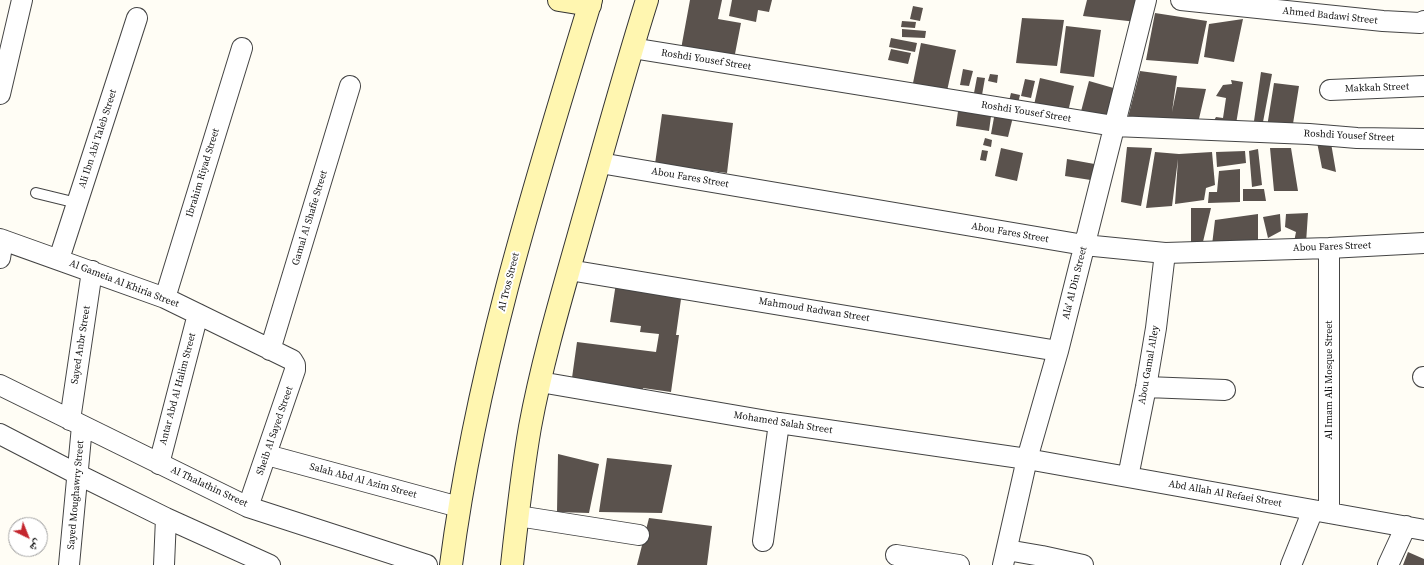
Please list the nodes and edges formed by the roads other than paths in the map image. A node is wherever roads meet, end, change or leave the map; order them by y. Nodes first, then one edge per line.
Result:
1 (22, 0) edge
2 (559, 0) edge
3 (648, 0) edge
4 (1146, 0) edge
5 (1181, 0) edge
6 (590, 3) edge
7 (137, 18) dead end
8 (1416, 22) edge
9 (242, 48) dead end
10 (632, 48) junction
11 (350, 86) dead end
12 (1424, 86) edge
13 (1330, 90) dead end
14 (0, 94) edge
15 (1114, 126) junction
16 (1424, 139) edge
17 (600, 163) junction
18 (36, 193) dead end
19 (77, 203) junction
20 (1424, 243) edge
21 (1084, 245) junction
22 (1, 246) edge
23 (1329, 248) junction
24 (1166, 253) junction
25 (60, 259) junction
26 (569, 270) junction
27 (92, 271) junction
28 (165, 298) junction
29 (198, 314) junction
30 (1058, 351) junction
31 (278, 354) junction
32 (540, 382) junction
33 (0, 385) edge
34 (1146, 388) junction
35 (1225, 390) dead end
36 (76, 423) junction
37 (779, 423) junction
38 (0, 434) edge
39 (267, 455) junction
40 (1027, 459) junction
41 (159, 464) junction
42 (77, 474) junction
43 (1128, 477) junction
44 (248, 507) junction
45 (459, 507) junction
46 (1321, 511) junction
47 (518, 516) junction
48 (166, 518) junction
49 (1415, 528) edge
50 (639, 535) dead end
51 (763, 541) dead end
52 (896, 555) dead end
53 (1005, 558) edge
54 (266, 564) edge
55 (69, 565) edge
56 (164, 565) edge
57 (427, 565) edge
58 (451, 565) edge
59 (512, 565) edge
60 (959, 565) edge
61 (1083, 565) edge
62 (1291, 565) edge
63 (1388, 565) edge

1 - 14 street
2 - 6 street
3 - 10 street
4 - 15 street, Ala' Al Din Street
5 - 8 street, Ahmed Badawi Street
6 - 45 street, Al Tros Street
7 - 19 street, Ali Ibn Abi Taleb Street
9 - 28 street, Ibrahim Riyad Street
10 - 15 street, Roshdi Yousef Street
10 - 17 street
11 - 31 street, Gamal Al Shafie Street
12 - 13 street, Makkah Street
15 - 16 street, Roshdi Yousef Street
15 - 21 street, Ala' Al Din Street
17 - 21 street, Abou Fares Street
17 - 26 street
18 - 19 lane
19 - 25 street, Ali Ibn Abi Taleb Street
20 - 23 street, Abou Fares Street
21 - 24 street, Abou Fares Street
21 - 30 street, Ala' Al Din Street
22 - 25 street, Al Gameia Al Khiria Street
23 - 24 street, Abou Fares Street
23 - 46 street, Al Imam Ali Mosque Street
24 - 34 street, Abou Gamal Alley
25 - 27 street, Al Gameia Al Khiria Street
26 - 30 street, Mahmoud Radwan Street
26 - 32 street
27 - 28 street, Al Gameia Al Khiria Street
27 - 36 street, Sayed Anbr Street
28 - 29 street, Al Gameia Al Khiria Street
29 - 31 street, Al Gameia Al Khiria Street
29 - 41 street, Antar Abd Al Halim Street
30 - 40 street, Ala' Al Din Street
31 - 39 street, Sheib Al Sayed Street
32 - 37 street, Mohamed Salah Street
32 - 47 street
33 - 36 street, Al Thalathin Street
34 - 35 street
34 - 43 street, Abou Gamal Alley
36 - 41 street, Al Thalathin Street
36 - 42 street, Sayed Moughawry Street
37 - 40 street, Mohamed Salah Street
37 - 51 street
38 - 42 street
39 - 44 street, Sheib Al Sayed Street
39 - 45 street, Salah Abd Al Azim Street
40 - 43 street, Abd Allah Al Refaei Street
40 - 53 street, Ala' Al Din Street
41 - 44 street, Al Thalathin Street
42 - 48 street
42 - 55 street, Sayed Moughawry Street
43 - 46 street, Abd Allah Al Refaei Street
44 - 57 street, Al Thalathin Street
45 - 58 street, Al Tros Street
46 - 49 street, Abd Allah Al Refaei Street
46 - 62 street
47 - 50 street
47 - 59 street
48 - 54 street
48 - 56 street
49 - 63 street
52 - 60 street
53 - 61 street

